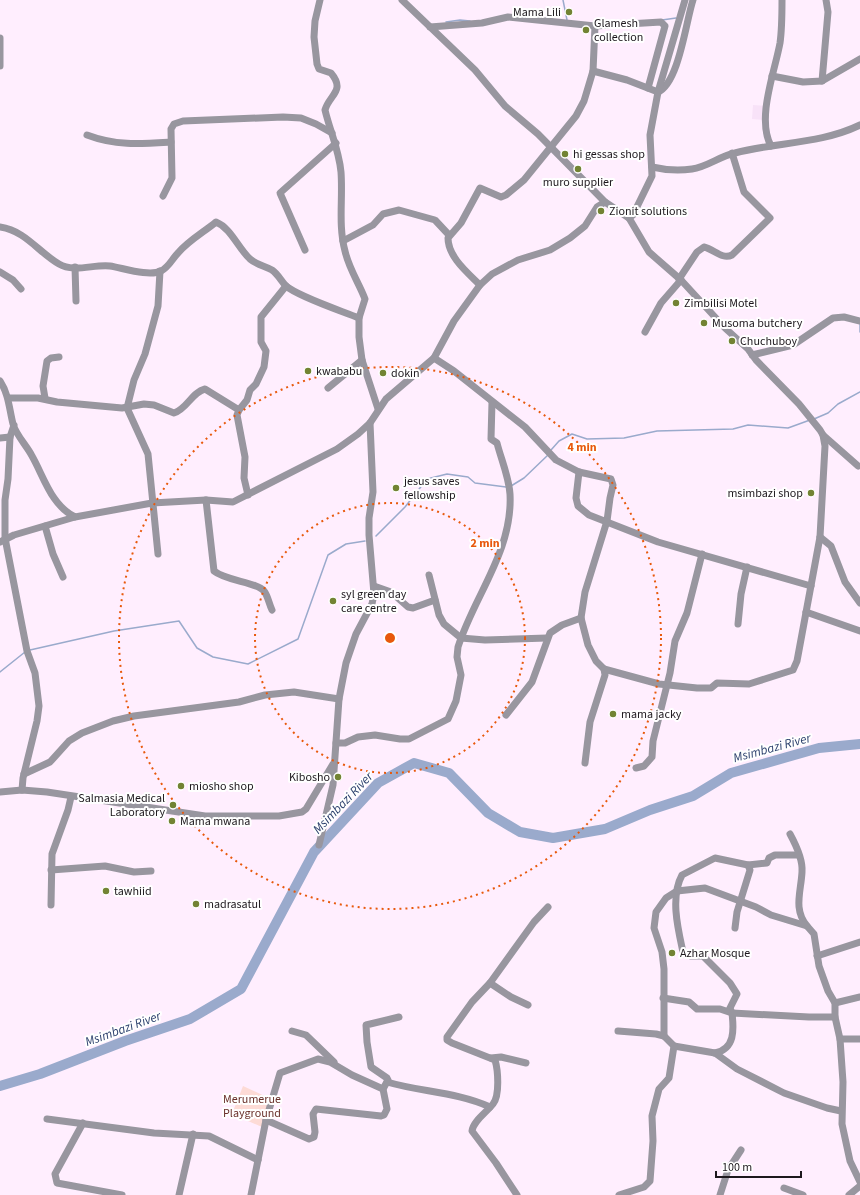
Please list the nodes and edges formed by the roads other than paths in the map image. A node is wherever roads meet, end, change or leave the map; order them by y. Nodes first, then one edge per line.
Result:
1 (320, 0) edge
2 (402, 0) edge
3 (685, 0) edge
4 (693, 0) edge
5 (782, 0) edge
6 (826, 0) edge
7 (595, 26) junction
8 (430, 27) junction
9 (0, 38) edge
10 (860, 59) edge
11 (0, 66) edge
12 (593, 71) junction
13 (772, 76) junction
14 (822, 81) junction
15 (648, 88) junction
16 (658, 92) junction
17 (860, 125) edge
18 (332, 133) junction
19 (87, 135) dead end
20 (171, 142) junction
21 (336, 143) junction
22 (770, 146) junction
23 (550, 148) junction
24 (732, 153) junction
25 (652, 167) junction
26 (163, 196) dead end
27 (605, 202) junction
28 (629, 218) junction
29 (0, 227) edge
30 (449, 235) junction
31 (343, 241) junction
32 (305, 250) dead end
33 (75, 267) junction
34 (160, 271) junction
35 (0, 272) edge
36 (680, 279) junction
37 (480, 285) junction
38 (286, 286) junction
39 (21, 288) dead end
40 (76, 301) dead end
41 (359, 318) junction
42 (860, 321) edge
43 (645, 332) dead end
44 (752, 355) junction
45 (59, 357) dead end
46 (434, 358) junction
47 (362, 360) junction
48 (0, 381) edge
49 (328, 388) dead end
50 (9, 398) junction
51 (45, 398) junction
52 (492, 402) junction
53 (127, 408) junction
54 (378, 409) junction
55 (239, 410) junction
56 (370, 423) junction
57 (14, 426) junction
58 (823, 435) junction
59 (10, 437) junction
60 (0, 438) edge
61 (858, 466) dead end
62 (579, 472) junction
63 (248, 495) junction
64 (206, 500) junction
65 (152, 503) junction
66 (75, 517) junction
67 (607, 522) junction
68 (45, 526) junction
69 (820, 537) junction
70 (2, 540) edge
71 (158, 554) dead end
72 (702, 554) junction
73 (747, 567) junction
74 (429, 575) dead end
75 (63, 577) dead end
76 (374, 586) junction
77 (811, 586) junction
78 (435, 600) junction
79 (860, 603) edge
80 (272, 610) dead end
81 (806, 612) junction
82 (581, 618) junction
83 (738, 624) dead end
84 (860, 631) edge
85 (461, 638) junction
86 (547, 638) junction
87 (604, 669) junction
88 (667, 686) junction
89 (339, 699) junction
90 (506, 714) dead end
91 (336, 743) junction
92 (585, 763) dead end
93 (334, 764) junction
94 (636, 768) dead end
95 (24, 774) junction
96 (22, 790) junction
97 (0, 792) edge
98 (71, 797) junction
99 (790, 834) dead end
100 (319, 844) dead end
101 (798, 855) junction
102 (748, 865) junction
103 (51, 870) junction
104 (151, 871) dead end
105 (677, 891) junction
106 (740, 901) junction
107 (51, 905) dead end
108 (548, 907) dead end
109 (807, 926) junction
110 (735, 928) dead end
111 (860, 942) edge
112 (817, 956) junction
113 (490, 983) junction
114 (860, 997) edge
115 (663, 998) junction
116 (835, 1002) junction
117 (528, 1005) dead end
118 (732, 1012) junction
119 (399, 1017) dead end
120 (835, 1017) junction
121 (292, 1031) dead end
122 (618, 1031) dead end
123 (664, 1036) junction
124 (840, 1039) junction
125 (860, 1040) edge
126 (674, 1046) junction
127 (715, 1053) junction
128 (491, 1058) junction
129 (526, 1063) dead end
130 (340, 1068) junction
131 (385, 1086) junction
132 (490, 1107) junction
133 (842, 1111) junction
134 (47, 1119) dead end
135 (266, 1120) junction
136 (83, 1124) junction
137 (193, 1134) junction
138 (742, 1150) dead end
139 (258, 1160) junction
140 (860, 1182) edge
141 (860, 1186) edge
142 (784, 1188) dead end
143 (122, 1195) edge
144 (179, 1195) edge
145 (251, 1195) edge
146 (518, 1195) edge
147 (620, 1195) edge
148 (720, 1195) edge
149 (803, 1195) edge
150 (849, 1195) edge

1 - 18 street
2 - 8 street
3 - 16 street
4 - 16 street
5 - 13 street
6 - 14 street
7 - 8 street
7 - 12 street
7 - 15 street
8 - 23 street
9 - 11 street
10 - 14 street
12 - 15 street
12 - 23 street
13 - 14 street
13 - 22 street
15 - 16 street
16 - 25 street
17 - 22 street
18 - 20 street
18 - 21 street
19 - 20 street
20 - 26 street
21 - 31 street
21 - 32 street
22 - 24 street
23 - 27 street
23 - 30 street
24 - 25 street
24 - 36 street
25 - 28 street
27 - 28 street
27 - 37 street
28 - 36 street
29 - 33 street
30 - 31 street
30 - 37 street
31 - 41 street
33 - 34 street
33 - 40 street
34 - 38 street
34 - 53 street
35 - 39 street
36 - 43 street
36 - 44 street
37 - 46 street
38 - 41 street
38 - 55 street
41 - 47 street
42 - 44 street
44 - 58 street
45 - 51 street
46 - 52 street
46 - 54 street
47 - 49 street
47 - 54 street
48 - 50 street
50 - 51 street
50 - 57 street
51 - 53 street
52 - 62 street
52 - 85 street
53 - 55 street
53 - 65 street
54 - 56 street
55 - 63 street
56 - 63 street
56 - 76 street
57 - 59 street
57 - 66 street
58 - 61 street
58 - 69 street
59 - 60 street
59 - 70 street
62 - 67 street
62 - 67 street
63 - 64 street
64 - 65 street
64 - 80 street
65 - 66 street
65 - 71 street
66 - 68 street
67 - 72 street
67 - 82 street
68 - 70 street
68 - 75 street
69 - 77 street
69 - 79 street
70 - 95 street
72 - 73 street
72 - 88 street
73 - 77 street
73 - 83 street
74 - 78 street
76 - 78 street
76 - 89 street
77 - 81 street
78 - 85 street
81 - 84 street
81 - 88 street
82 - 86 street
82 - 87 street
85 - 86 street
85 - 91 street
86 - 90 street
87 - 88 street
87 - 92 street
88 - 94 street
89 - 91 street
89 - 95 street
91 - 93 street
93 - 98 street
93 - 100 street
95 - 96 street
96 - 97 street
96 - 98 street
98 - 103 street
99 - 101 street
101 - 102 street
101 - 109 street
102 - 105 street
102 - 106 street
103 - 104 street
103 - 107 street
105 - 106 street
105 - 115 street
105 - 118 street
106 - 109 street
106 - 110 street
108 - 113 street
109 - 112 street
111 - 112 street
112 - 116 street
113 - 117 street
113 - 128 street
114 - 116 street
115 - 118 street
115 - 123 street
116 - 120 street
118 - 120 street
118 - 127 street
119 - 131 street
120 - 124 street
121 - 130 street
122 - 123 street
123 - 126 street
124 - 125 street
124 - 133 street
126 - 127 street
126 - 147 street
127 - 133 street
128 - 129 street
128 - 132 street
130 - 131 street
130 - 135 street
131 - 132 street
131 - 135 street
132 - 146 street
133 - 140 street
134 - 136 street
135 - 139 street
136 - 137 street
136 - 143 street
137 - 139 street
137 - 144 street
138 - 148 street
139 - 145 street
141 - 150 street
142 - 149 street

